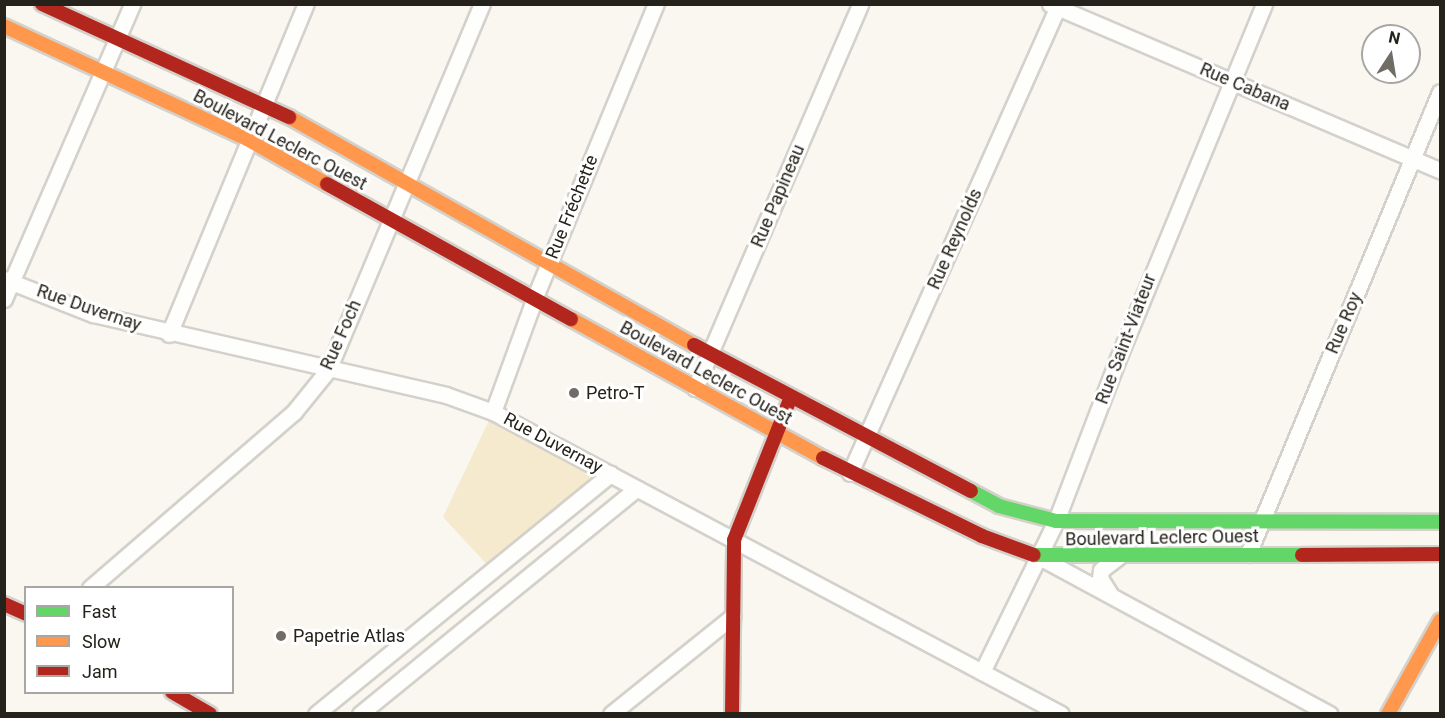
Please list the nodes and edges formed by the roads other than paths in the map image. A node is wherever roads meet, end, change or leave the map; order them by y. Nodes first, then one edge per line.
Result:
1 (42, 4) edge
2 (132, 4) edge
3 (306, 4) edge
4 (482, 4) edge
5 (656, 4) edge
6 (860, 4) edge
7 (1264, 4) edge
8 (1055, 6) edge
9 (4, 26) edge
10 (118, 37) junction
11 (102, 70) junction
12 (1231, 81) junction
13 (1440, 92) edge
14 (265, 102) junction
15 (247, 139) junction
16 (1413, 158) junction
17 (1440, 170) edge
18 (407, 180) junction
19 (389, 220) junction
20 (549, 263) junction
21 (8, 280) edge
22 (536, 297) junction
23 (4, 299) edge
24 (169, 334) junction
25 (711, 352) junction
26 (328, 370) junction
27 (695, 388) junction
28 (790, 399) junction
29 (493, 412) junction
30 (776, 434) junction
31 (866, 439) junction
32 (850, 473) junction
33 (610, 474) junction
34 (637, 488) junction
35 (1056, 521) junction
36 (1440, 522) edge
37 (1261, 523) junction
38 (734, 540) junction
39 (1248, 554) junction
40 (1440, 554) edge
41 (509, 557) junction
42 (1039, 557) junction
43 (1118, 557) junction
44 (526, 578) junction
45 (92, 586) edge
46 (1110, 594) junction
47 (4, 604) edge
48 (447, 607) junction
49 (24, 613) edge
50 (733, 616) junction
51 (1439, 627) edge
52 (464, 629) junction
53 (366, 672) junction
54 (982, 672) junction
55 (385, 693) junction
56 (174, 694) edge
57 (210, 714) edge
58 (316, 714) edge
59 (360, 714) edge
60 (611, 714) edge
61 (732, 714) edge
62 (1061, 714) edge
63 (1329, 714) edge
64 (1388, 714) edge

1 - 10 street, Boulevard Leclerc Ouest
2 - 10 street
3 - 14 street
4 - 18 street, Rue Foch
5 - 20 street, Rue Fréchette
6 - 25 street, Rue Papineau
7 - 12 street, Rue Saint-Viateur
8 - 12 street, Rue Cabana
8 - 31 street, Rue Reynolds
9 - 11 street, Boulevard Leclerc Ouest
10 - 11 street
10 - 14 street, Boulevard Leclerc Ouest
11 - 15 street, Boulevard Leclerc Ouest
11 - 21 street
12 - 16 street, Rue Cabana
12 - 35 street, Rue Saint-Viateur
13 - 16 street, Rue Roy
14 - 15 street
14 - 18 street, Boulevard Leclerc Ouest
15 - 19 street, Boulevard Leclerc Ouest
15 - 24 street
16 - 17 street, Rue Cabana
16 - 37 street, Rue Roy
18 - 19 street, Rue Foch
18 - 20 street, Boulevard Leclerc Ouest
19 - 22 street, Boulevard Leclerc Ouest
19 - 26 street, Rue Foch
20 - 22 street, Rue Fréchette
20 - 25 street, Boulevard Leclerc Ouest
21 - 23 street
21 - 24 street, Rue Duvernay
22 - 27 street, Boulevard Leclerc Ouest
22 - 29 street, Rue Fréchette
24 - 26 street, Rue Duvernay
25 - 27 street, Rue Papineau
25 - 28 street, Boulevard Leclerc Ouest
26 - 29 street, Rue Duvernay
26 - 45 street, Rue Foch
27 - 30 street, Boulevard Leclerc Ouest
28 - 30 street
28 - 31 street, Boulevard Leclerc Ouest
29 - 33 street, Rue Duvernay
30 - 32 street, Boulevard Leclerc Ouest
30 - 38 street
31 - 32 street, Rue Reynolds
31 - 35 street, Boulevard Leclerc Ouest
32 - 42 street, Boulevard Leclerc Ouest
33 - 34 street, Rue Duvernay
33 - 41 street
34 - 38 street, Rue Duvernay
34 - 44 street
35 - 37 street, Boulevard Leclerc Ouest
35 - 42 street, Rue Saint-Viateur
36 - 37 street, Boulevard Leclerc Ouest
37 - 39 street, Rue Roy
38 - 50 street
38 - 54 street, Rue Duvernay
39 - 40 street, Boulevard Leclerc Ouest
39 - 43 street, Boulevard Leclerc Ouest
41 - 44 street
41 - 48 street
42 - 43 street, Boulevard Leclerc Ouest
42 - 46 street
42 - 54 street, Rue Saint-Viateur
43 - 46 street
44 - 52 street
46 - 63 street
47 - 49 street
48 - 52 street
48 - 53 street
50 - 60 street
50 - 61 street
51 - 64 street
52 - 55 street
53 - 55 street
53 - 58 street
54 - 62 street, Rue Duvernay
55 - 59 street
56 - 57 street

